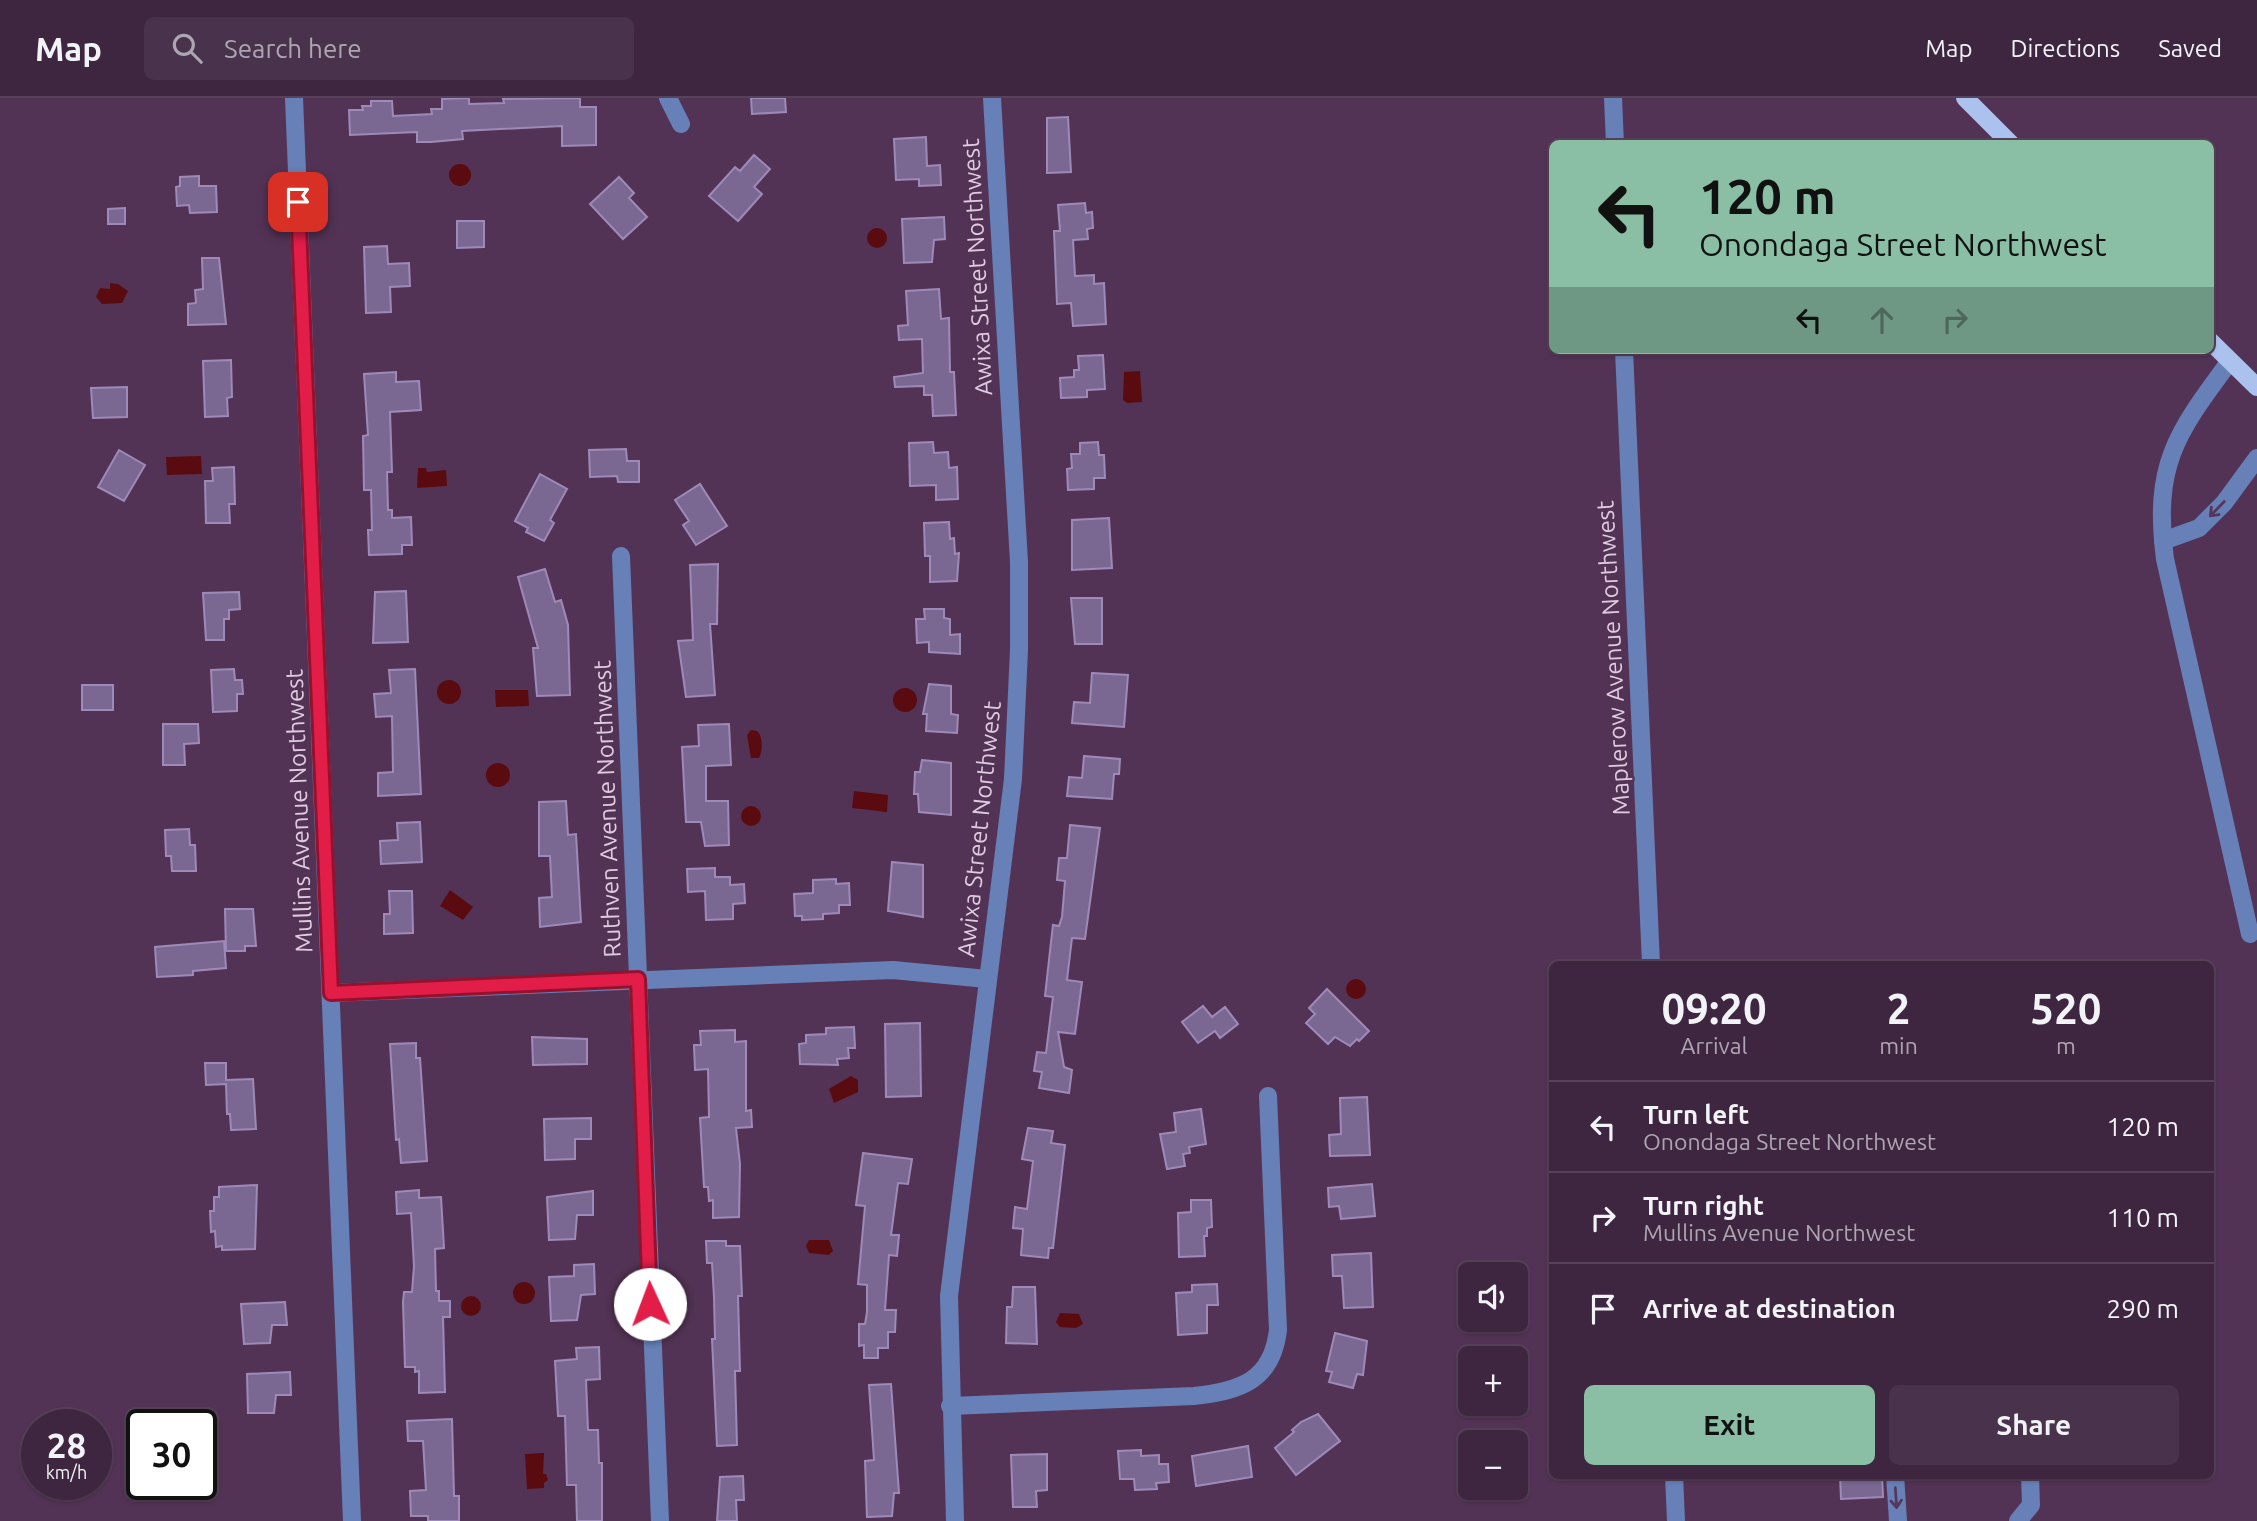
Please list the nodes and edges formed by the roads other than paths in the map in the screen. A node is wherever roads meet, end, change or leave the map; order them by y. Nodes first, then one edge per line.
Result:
1 (294, 98) edge
2 (668, 98) edge
3 (992, 98) edge
4 (1613, 98) edge
5 (1965, 98) edge
6 (681, 124) dead end
7 (1615, 140) edge
8 (2007, 140) edge
9 (2214, 345) edge
10 (1624, 354) edge
11 (2230, 361) junction
12 (2257, 387) edge
13 (2257, 458) edge
14 (2163, 541) junction
15 (621, 556) dead end
16 (2250, 934) dead end
17 (1651, 961) edge
18 (638, 979) junction
19 (987, 979) junction
20 (331, 993) junction
21 (1268, 1096) dead end
22 (950, 1405) junction
23 (1674, 1479) edge
24 (1895, 1479) edge
25 (2030, 1479) edge
26 (352, 1521) edge
27 (660, 1521) edge
28 (955, 1521) edge
29 (1676, 1521) edge
30 (1898, 1521) edge
31 (2018, 1521) edge

1 - 20 street, Mullins Avenue Northwest
2 - 6 street
3 - 19 street, Awixa Street Northwest
4 - 7 street
5 - 8 main road
9 - 11 main road
10 - 17 street, Maplerow Avenue Northwest
11 - 12 main road
11 - 14 street
13 -> 14 street
14 - 16 street
15 - 18 street, Ruthven Avenue Northwest
18 - 19 street
18 - 20 street
18 - 27 street, Ruthven Avenue Northwest
19 - 22 street, Awixa Street Northwest
20 - 26 street, Mullins Avenue Northwest
21 - 22 street
22 - 28 street, Awixa Street Northwest
23 - 29 street
24 -> 30 street
25 - 31 street

